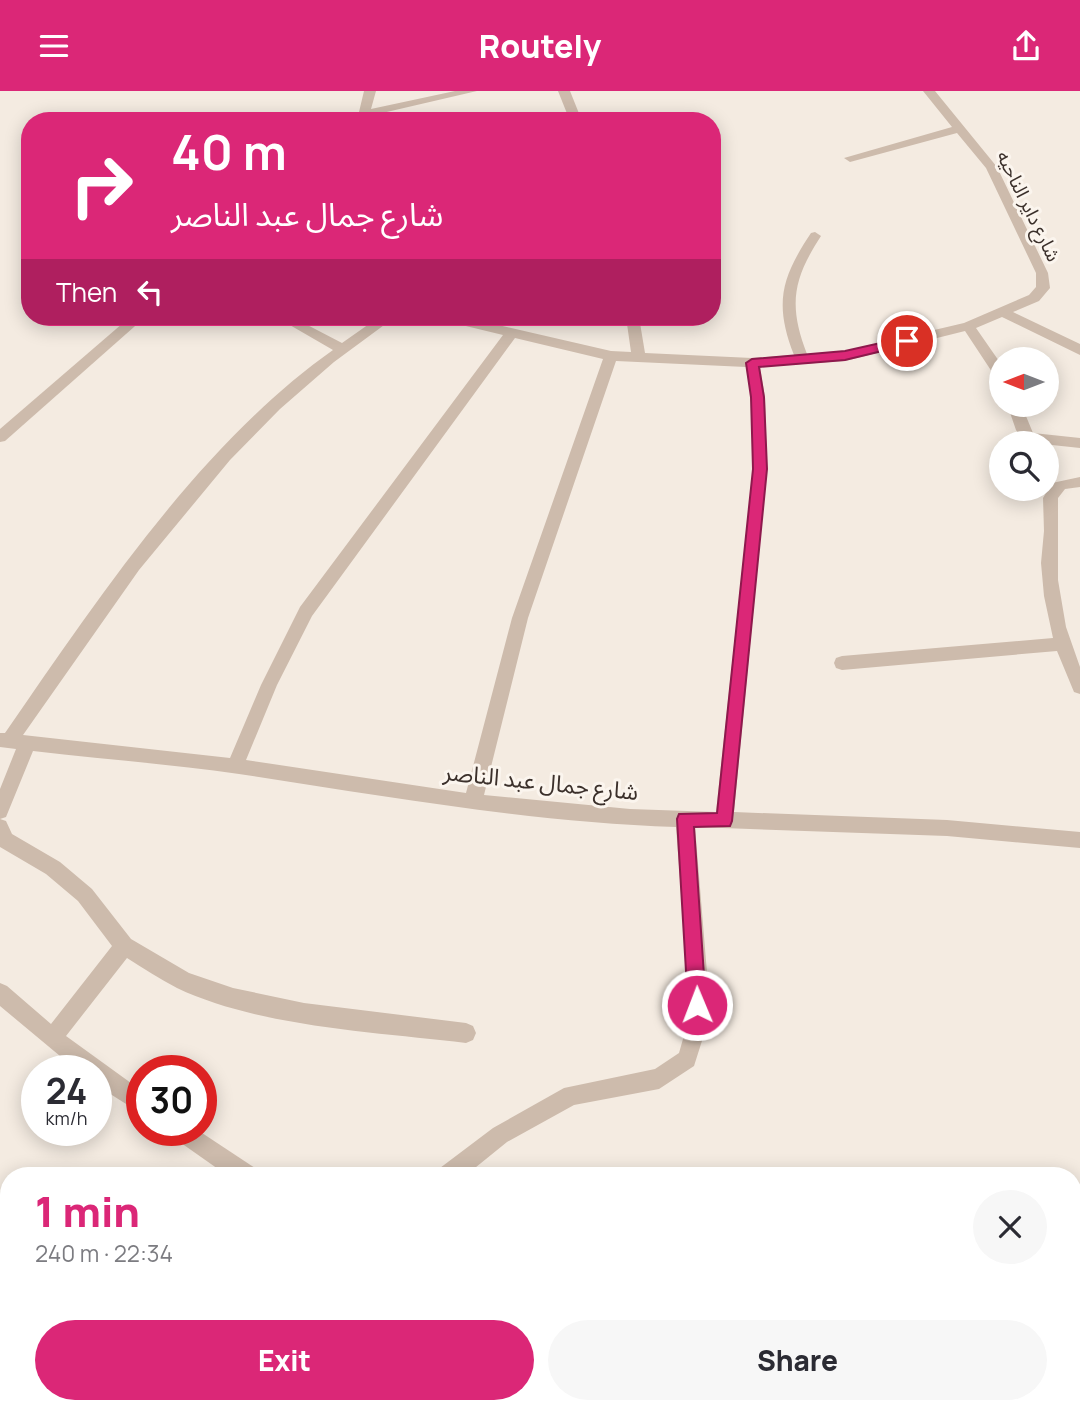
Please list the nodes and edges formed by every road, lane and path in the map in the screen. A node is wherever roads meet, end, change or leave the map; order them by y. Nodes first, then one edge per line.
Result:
1 (370, 91) edge
2 (471, 91) edge
3 (564, 91) edge
4 (929, 91) edge
5 (364, 112) edge
6 (369, 112) edge
7 (572, 112) edge
8 (961, 128) junction
9 (850, 158) dead end
10 (815, 236) dead end
11 (1003, 313) junction
12 (128, 326) edge
13 (299, 326) edge
14 (374, 326) edge
15 (483, 326) edge
16 (634, 326) edge
17 (968, 326) junction
18 (512, 333) junction
19 (341, 348) junction
20 (1080, 350) edge
21 (611, 356) junction
22 (989, 357) edge
23 (639, 359) junction
24 (803, 361) junction
25 (752, 363) junction
26 (1018, 417) edge
27 (0, 437) edge
28 (1080, 443) edge
29 (1080, 482) edge
30 (1061, 644) junction
31 (842, 663) dead end
32 (1080, 687) edge
33 (12, 741) edge
34 (234, 766) junction
35 (473, 802) junction
36 (0, 811) edge
37 (685, 819) junction
38 (724, 821) junction
39 (0, 827) edge
40 (1080, 840) edge
41 (124, 946) junction
42 (0, 993) edge
43 (466, 1033) dead end
44 (52, 1038) junction
45 (75, 1055) edge
46 (203, 1146) edge
47 (234, 1167) edge
48 (460, 1167) edge

1 - 5 street
2 - 6 street
3 - 7 street
4 - 8 street, شارع داير الناحيه
8 - 9 street
8 - 11 street, شارع داير الناحيه
10 - 24 street
11 - 17 street, شارع داير الناحيه
11 - 20 street
12 - 27 street
13 - 19 street
14 - 19 street
15 - 18 street, شارع داير الناحيه
16 - 23 street
17 - 22 street
17 - 24 street, شارع داير الناحيه
18 - 21 street, شارع داير الناحيه
18 - 34 street
19 - 33 street
21 - 23 street, شارع داير الناحيه
21 - 35 street
23 - 25 street, شارع داير الناحيه
24 - 25 street, شارع داير الناحيه
25 - 38 street
26 - 28 street
29 - 30 street
30 - 31 street
30 - 32 street
33 - 34 street, شارع جمال عبد الناصر
33 - 36 street
34 - 35 street, شارع جمال عبد الناصر
35 - 37 street, شارع جمال عبد الناصر
37 - 38 street, شارع جمال عبد الناصر
37 - 48 street
38 - 40 street, شارع جمال عبد الناصر
39 - 41 street
41 - 43 street
41 - 44 street
42 - 44 street
44 - 45 street
46 - 47 street

